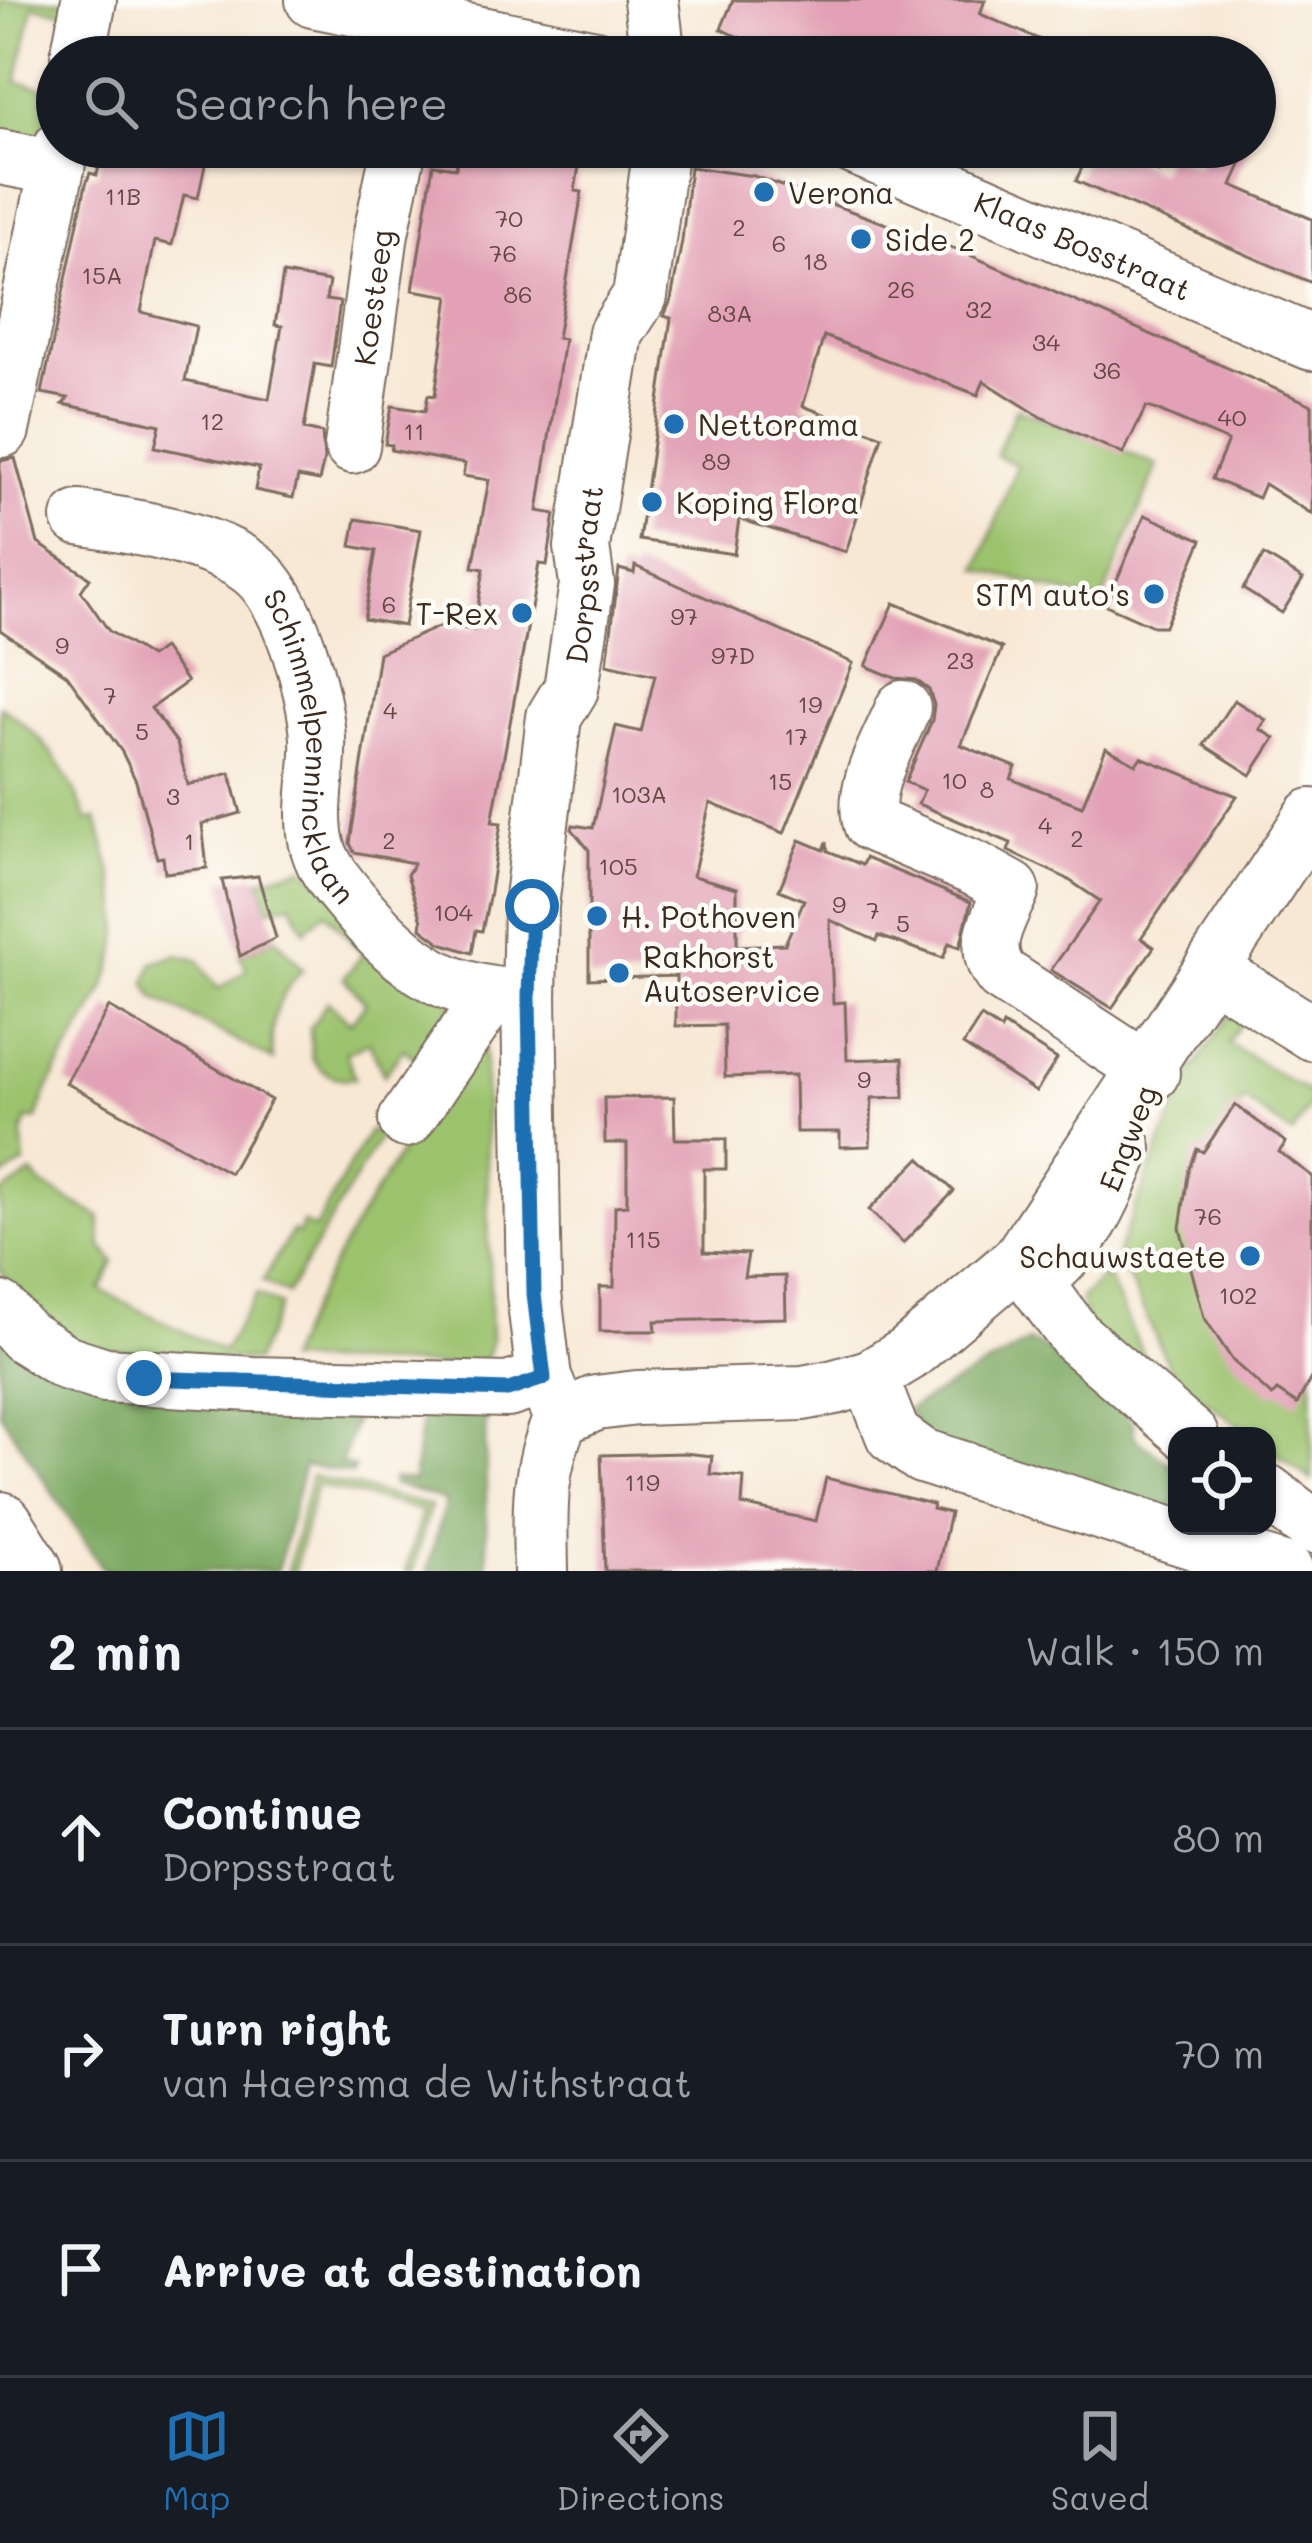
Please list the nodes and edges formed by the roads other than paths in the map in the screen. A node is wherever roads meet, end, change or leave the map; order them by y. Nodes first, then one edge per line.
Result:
1 (89, 0) edge
2 (313, 0) edge
3 (651, 0) edge
4 (423, 27) edge
5 (82, 36) edge
6 (475, 36) edge
7 (655, 36) edge
8 (0, 157) edge
9 (36, 158) edge
10 (57, 168) edge
11 (395, 168) edge
12 (658, 168) edge
13 (903, 168) edge
14 (1312, 343) edge
15 (2, 430) edge
16 (352, 446) dead end
17 (79, 518) dead end
18 (903, 708) dead end
19 (1312, 817) edge
20 (1213, 971) junction
21 (510, 996) junction
22 (1312, 1034) edge
23 (1154, 1060) junction
24 (406, 1120) dead end
25 (1028, 1271) junction
26 (0, 1309) edge
27 (889, 1366) junction
28 (552, 1398) junction
29 (1181, 1427) edge
30 (1276, 1499) edge
31 (0, 1525) edge
32 (1312, 1526) edge
33 (29, 1571) edge
34 (541, 1571) edge
35 (1286, 1571) edge

1 - 5 street
2 - 4 street
3 - 7 street
4 - 6 street
8 - 9 street
10 - 15 street
11 - 16 street, Koesteeg
12 - 21 street, Dorpsstraat
13 - 14 street, Klaas Bosstraat
17 - 21 street, Schimmelpennincklaan
18 - 23 street
19 - 20 street, Engweg
20 - 22 street
20 - 23 street, Engweg
21 - 24 street
21 - 28 street, Dorpsstraat
23 - 25 street, Engweg
25 - 27 street, Engweg
25 - 29 street
26 - 28 street, Engweg
27 - 28 street, Engweg
27 - 35 street
28 - 34 street, Dorpsstraat
30 - 32 street
31 - 33 main road

